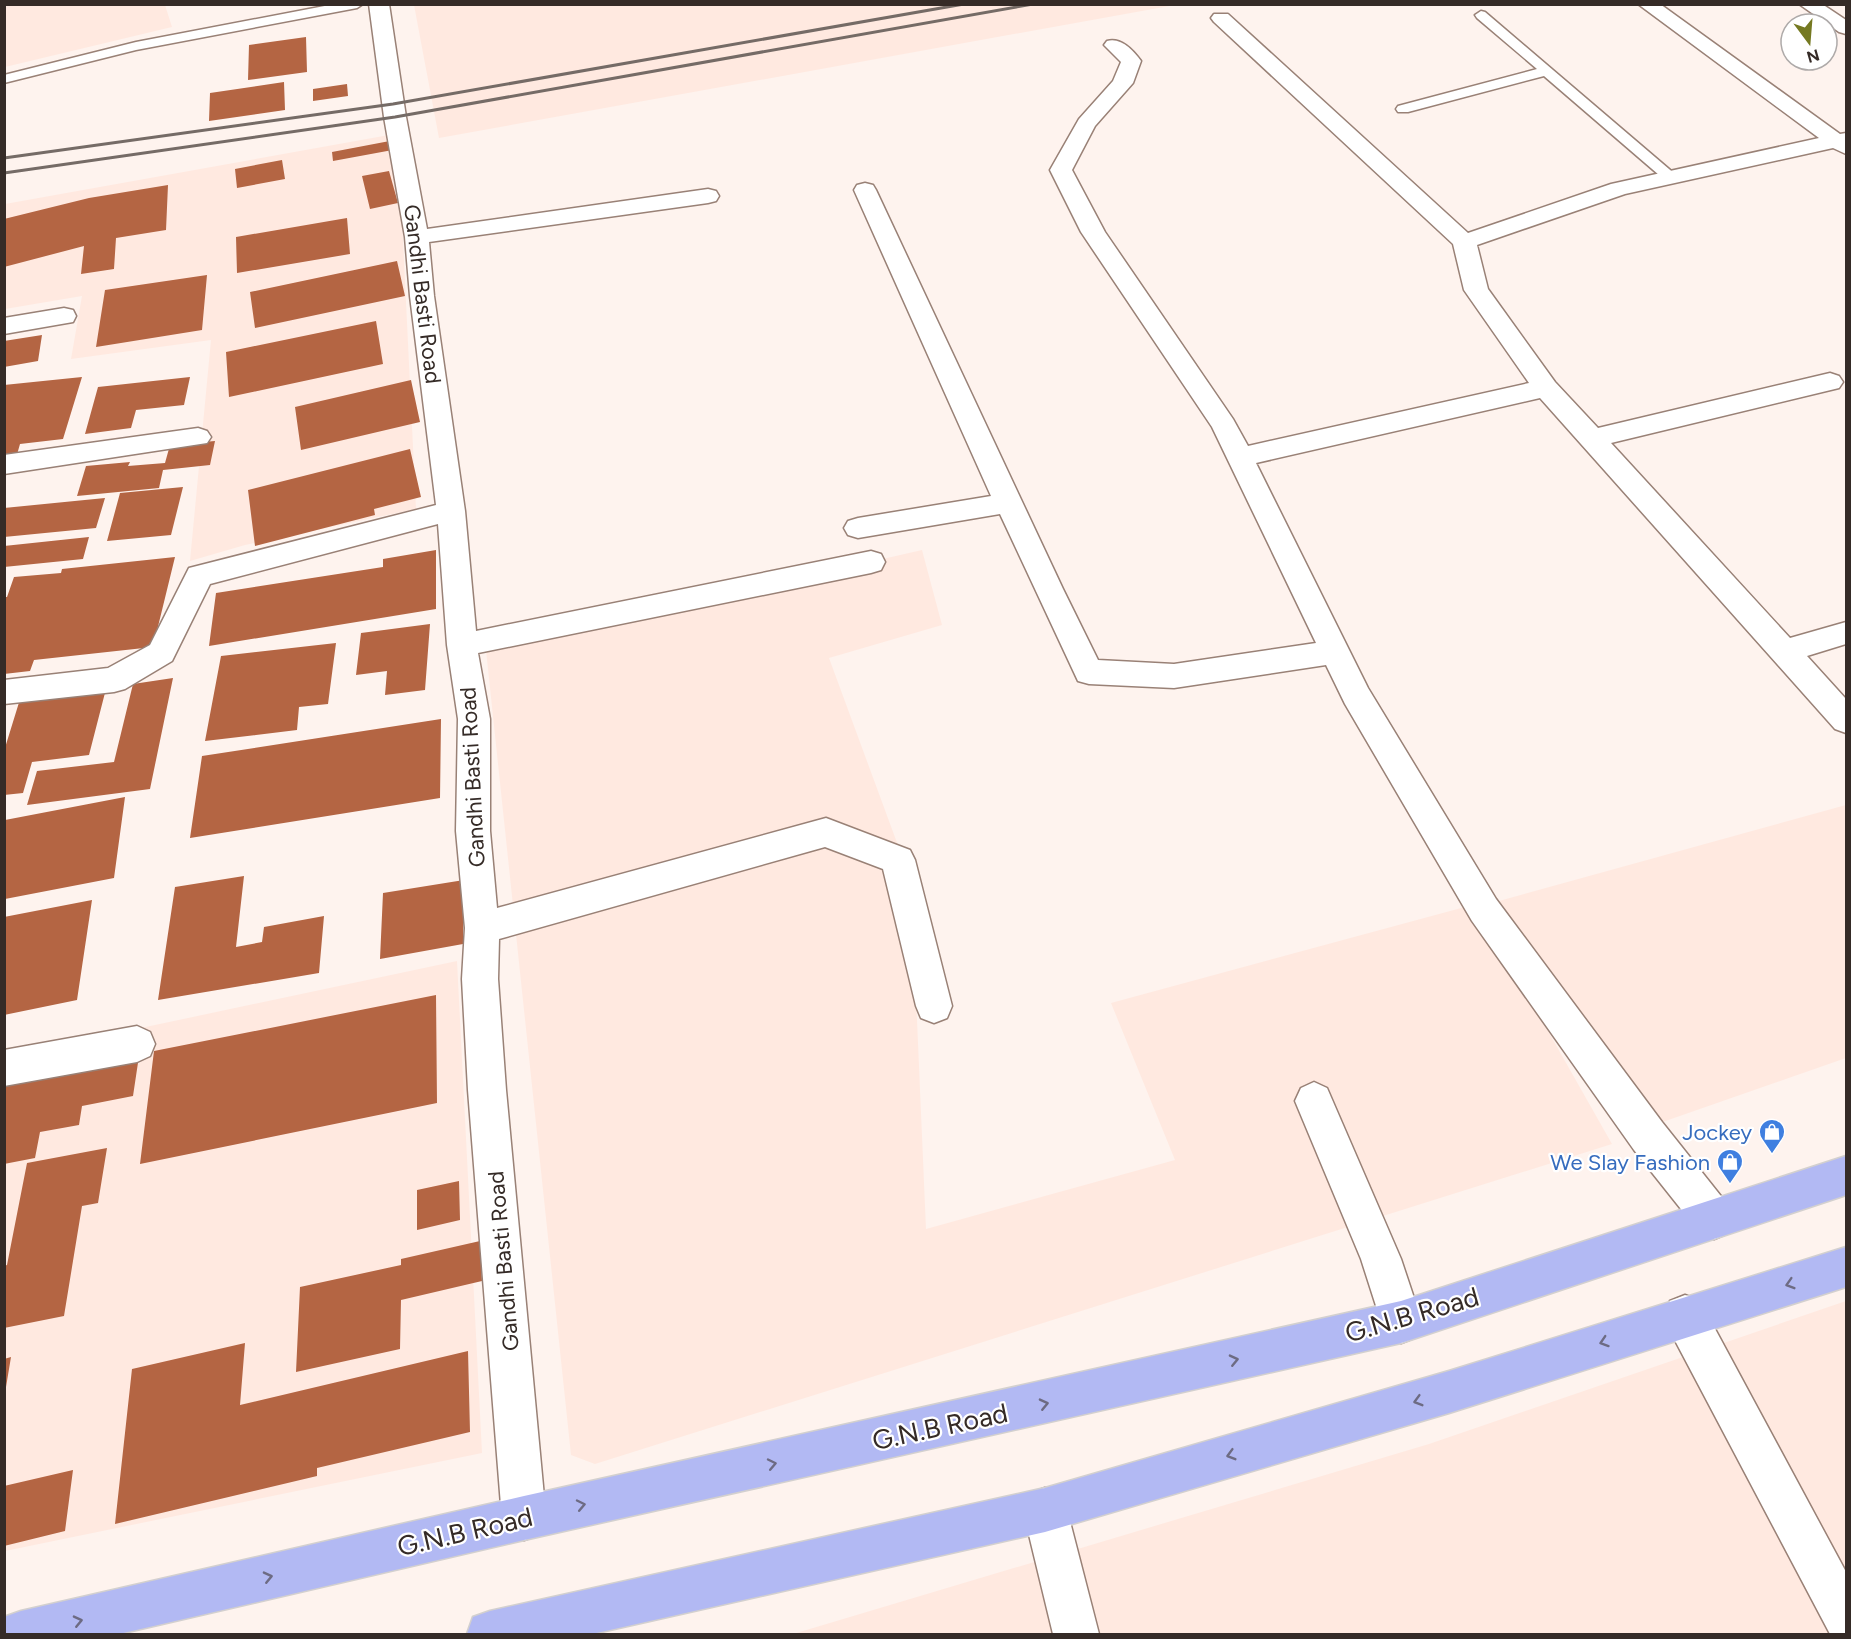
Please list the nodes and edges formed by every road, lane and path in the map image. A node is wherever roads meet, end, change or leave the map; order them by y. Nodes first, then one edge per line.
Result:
1 (357, 4) edge
2 (379, 4) edge
3 (1647, 4) edge
4 (1808, 4) edge
5 (1482, 15) dead end
6 (1221, 18) dead end
7 (1846, 28) edge
8 (1114, 45) dead end
9 (1546, 71) junction
10 (4, 79) edge
11 (1403, 109) dead end
12 (1844, 143) edge
13 (1671, 178) junction
14 (864, 190) dead end
15 (708, 196) dead end
16 (417, 237) junction
17 (1464, 242) junction
18 (64, 316) dead end
19 (4, 326) edge
20 (1830, 382) dead end
21 (1546, 388) junction
22 (198, 437) dead end
23 (1591, 439) junction
24 (1240, 457) junction
25 (4, 465) edge
26 (1008, 503) junction
27 (451, 511) junction
28 (858, 528) dead end
29 (871, 562) dead end
30 (1846, 633) edge
31 (462, 645) junction
32 (1784, 651) junction
33 (1335, 652) junction
34 (4, 692) edge
35 (1846, 720) edge
36 (482, 928) junction
37 (934, 1006) dead end
38 (137, 1044) dead end
39 (4, 1068) edge
40 (1314, 1101) dead end
41 (1846, 1176) edge
42 (1714, 1219) junction
43 (1846, 1267) edge
44 (1684, 1316) junction
45 (1401, 1322) junction
46 (1045, 1510) junction
47 (524, 1518) junction
48 (1846, 1618) edge
49 (21, 1635) edge
50 (490, 1635) edge
51 (1076, 1635) edge

1 - 10 lane
2 - 16 street, Gandhi Basti Road
3 - 12 street
4 - 7 street
5 - 9 lane
6 - 17 street
8 - 24 street
9 - 11 lane
9 - 13 lane
12 - 13 street
13 - 17 street
14 - 26 street
15 - 16 street
16 - 27 street, Gandhi Basti Road
17 - 21 street
18 - 19 street
20 - 23 street
21 - 23 street
21 - 24 street
22 - 25 street
23 - 32 street
24 - 33 street
26 - 28 street
26 - 33 street
27 - 31 street, Gandhi Basti Road
27 - 34 street
29 - 31 street
30 - 32 street
31 - 36 street, Gandhi Basti Road
32 - 35 street
33 - 42 street
36 - 37 street
36 - 47 street, Gandhi Basti Road
38 - 39 street
40 - 45 street
41 - 42 main road, G.N.B Road
42 - 45 main road, G.N.B Road
43 -> 44 main road
44 -> 46 main road
44 - 48 street
47 -> 45 main road, G.N.B Road
46 - 50 main road
46 - 51 street
49 -> 47 main road, G.N.B Road

